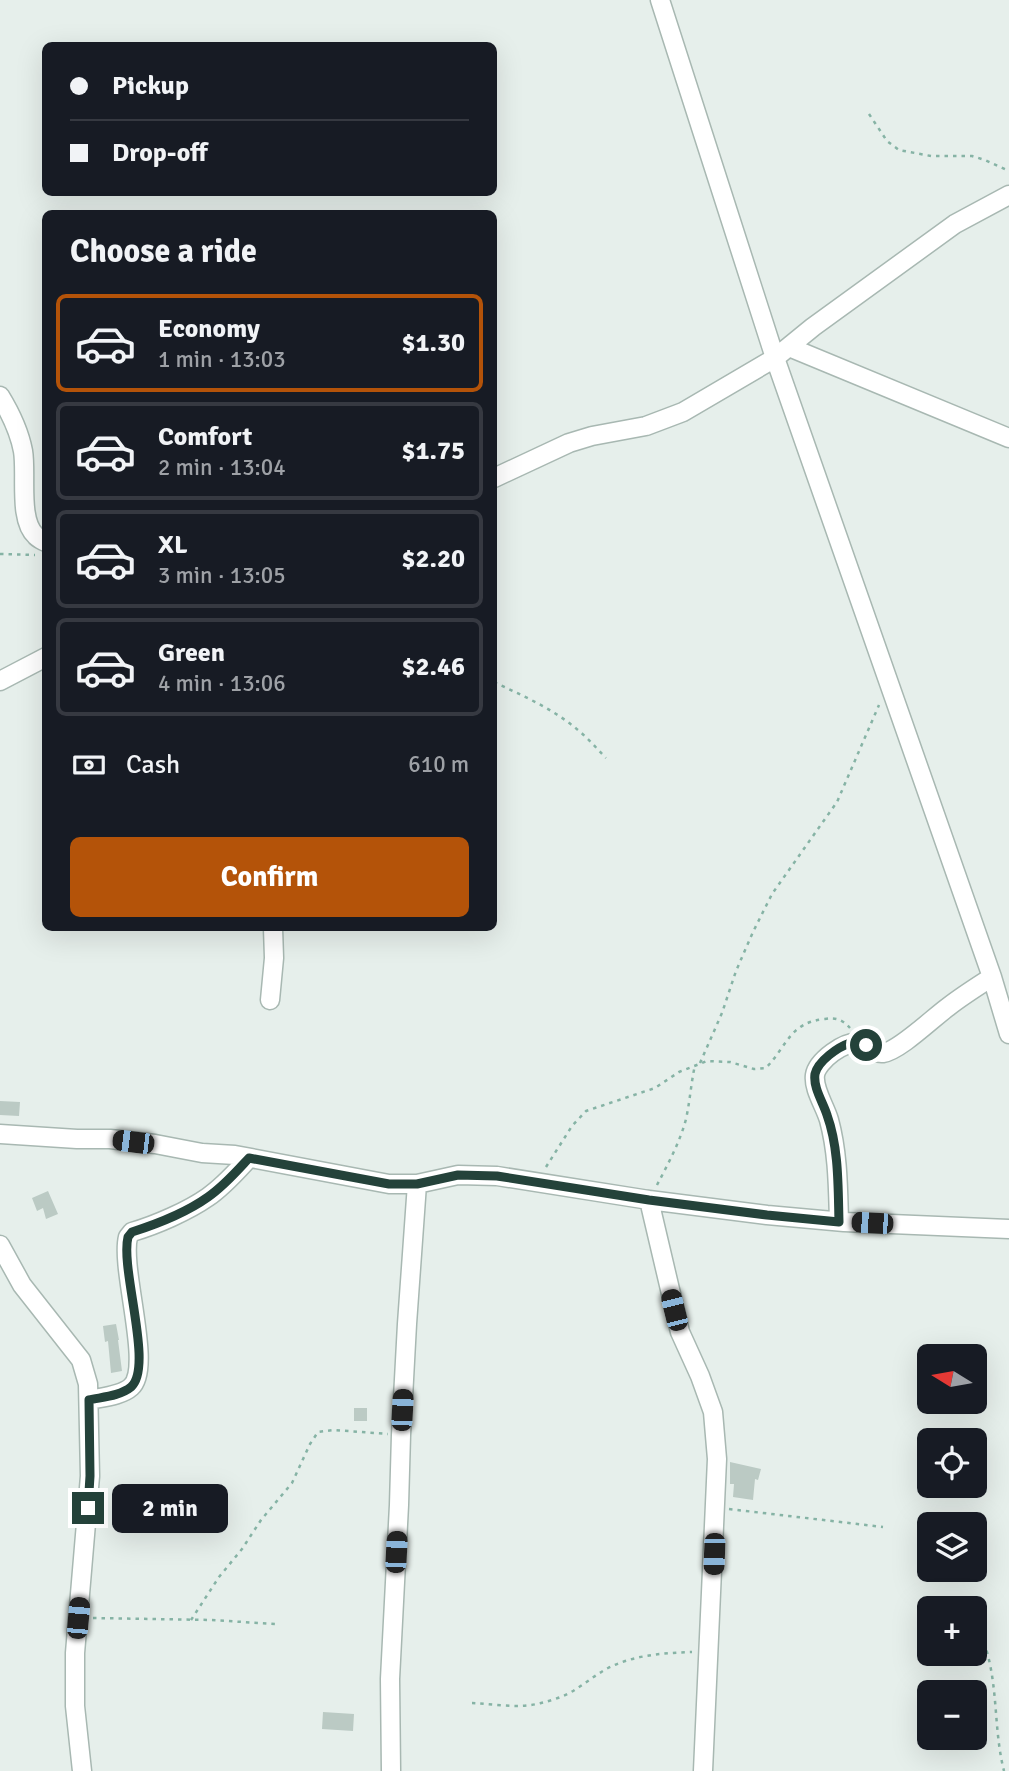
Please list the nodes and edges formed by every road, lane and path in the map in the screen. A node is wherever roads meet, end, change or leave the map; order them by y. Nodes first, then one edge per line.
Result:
1 (660, 0) edge
2 (869, 114) dead end
3 (1009, 171) edge
4 (1009, 195) edge
5 (782, 353) junction
6 (0, 396) edge
7 (1009, 438) edge
8 (497, 477) edge
9 (41, 548) edge
10 (0, 554) edge
11 (42, 659) edge
12 (0, 681) edge
13 (890, 681) junction
14 (497, 683) edge
15 (606, 758) dead end
16 (273, 931) edge
17 (992, 976) junction
18 (270, 1000) dead end
19 (1009, 1033) edge
20 (866, 1045) junction
21 (700, 1063) junction
22 (695, 1065) junction
23 (0, 1134) edge
24 (249, 1158) junction
25 (538, 1183) junction
26 (417, 1184) junction
27 (649, 1200) junction
28 (839, 1222) junction
29 (1009, 1229) edge
30 (0, 1245) edge
31 (89, 1400) junction
32 (401, 1435) junction
33 (716, 1508) junction
34 (883, 1527) dead end
35 (78, 1618) junction
36 (191, 1620) junction
37 (275, 1624) dead end
38 (709, 1651) junction
39 (987, 1656) edge
40 (471, 1703) dead end
41 (82, 1771) edge
42 (391, 1771) edge
43 (703, 1771) edge
44 (1003, 1771) edge

1 - 5 street
2 - 3 path
4 - 5 street
5 - 7 street
5 - 8 street
5 - 13 street
6 - 9 street
9 - 10 path
11 - 12 street
13 - 17 street
13 - 21 path
14 - 15 path
16 - 18 street
17 - 19 street
17 - 20 street
20 - 21 path
20 - 28 street
21 - 22 path
22 - 25 path
22 - 27 path
23 - 24 street
24 - 26 street
24 - 31 street
25 - 26 street
25 - 27 street
26 - 32 street
27 - 28 street
27 - 33 street
28 - 29 street
30 - 31 street
31 - 35 street
32 - 36 path
32 - 42 street
33 - 34 path
33 - 38 street
35 - 36 path
35 - 41 street
36 - 37 path
38 - 40 path
38 - 43 street
39 - 44 path

